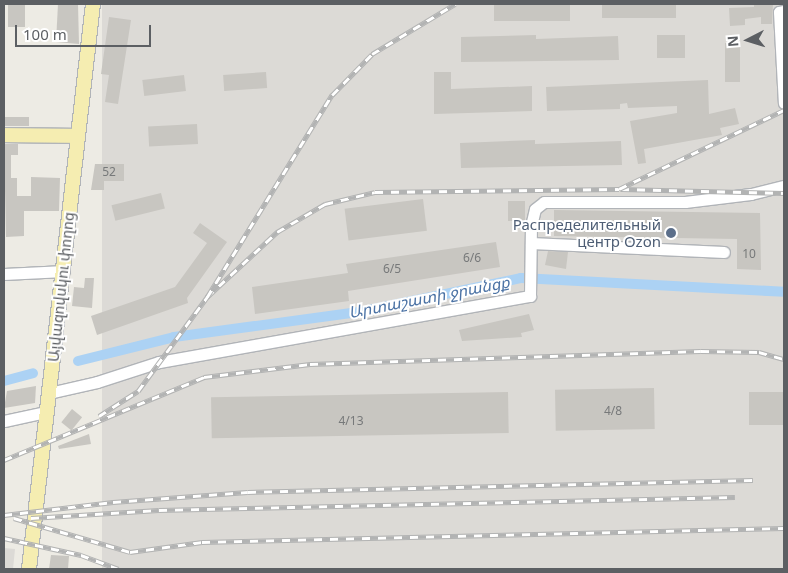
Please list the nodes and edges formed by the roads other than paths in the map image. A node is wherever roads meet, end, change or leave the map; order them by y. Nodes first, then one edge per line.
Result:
1 (93, 4) edge
2 (782, 11) edge
3 (784, 103) edge
4 (4, 136) edge
5 (77, 136) junction
6 (784, 186) edge
7 (532, 243) junction
8 (724, 252) dead end
9 (64, 271) junction
10 (4, 274) edge
11 (49, 393) junction
12 (46, 412) junction
13 (4, 421) edge
14 (29, 569) edge

1 - 5 main road, Այվազովսկու փողոց
2 - 3 street
4 - 5 main road
5 - 9 main road, Այվազովսկու փողոց
6 - 7 street
7 - 8 street
7 - 11 street
9 - 10 street
9 - 11 main road, Այվազովսկու փողոց
11 - 12 main road, Այվազովսկու փողոց
12 - 13 street
12 - 14 main road, Այվազովսկու փողոց

